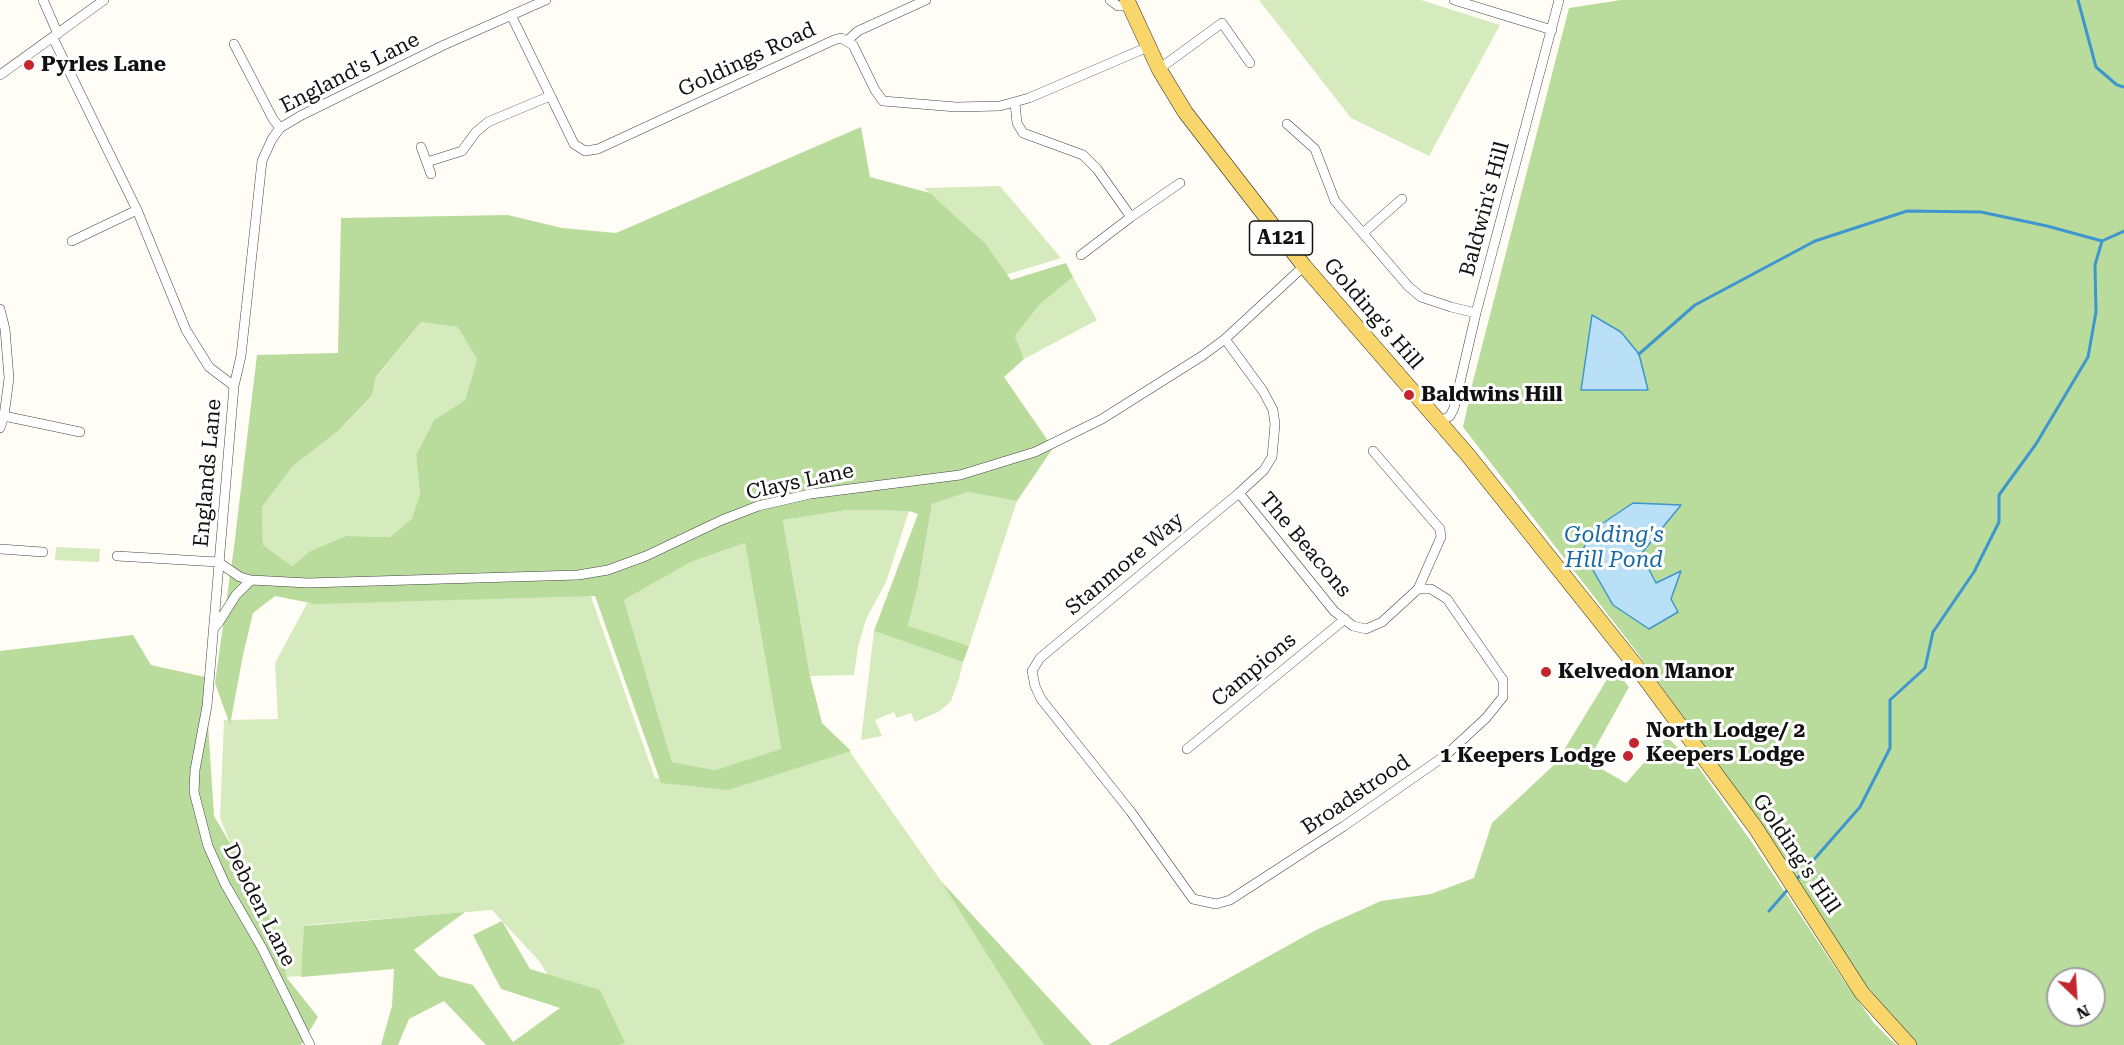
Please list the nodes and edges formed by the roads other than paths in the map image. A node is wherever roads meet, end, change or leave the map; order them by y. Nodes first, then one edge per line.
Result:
1 (43, 0) edge
2 (104, 0) edge
3 (546, 0) edge
4 (926, 0) edge
5 (1110, 0) edge
6 (1454, 0) edge
7 (1559, 0) edge
8 (1128, 3) edge
9 (1484, 5) edge
10 (511, 15) junction
11 (1552, 30) junction
12 (55, 36) junction
13 (848, 40) junction
14 (234, 44) dead end
15 (1148, 47) junction
16 (1250, 63) dead end
17 (1159, 69) junction
18 (0, 75) edge
19 (550, 96) junction
20 (1015, 103) junction
21 (1287, 123) dead end
22 (280, 129) junction
23 (421, 147) dead end
24 (427, 162) junction
25 (431, 174) dead end
26 (1180, 183) dead end
27 (1402, 199) dead end
28 (137, 210) junction
29 (1131, 217) junction
30 (1363, 233) junction
31 (72, 241) dead end
32 (1081, 255) dead end
33 (1304, 266) junction
34 (0, 309) edge
35 (1476, 313) junction
36 (3, 330) edge
37 (1225, 339) junction
38 (234, 386) junction
39 (4, 416) junction
40 (1439, 422) junction
41 (0, 428) edge
42 (80, 432) dead end
43 (1373, 451) dead end
44 (1239, 493) junction
45 (0, 549) edge
46 (43, 552) dead end
47 (117, 556) dead end
48 (218, 562) junction
49 (251, 580) junction
50 (1418, 589) junction
51 (1345, 619) junction
52 (214, 628) junction
53 (1187, 749) dead end
54 (1131, 812) joint
55 (309, 1045) edge
56 (1909, 1045) edge

1 - 12 street
2 - 12 street
3 - 10 street, England's Lane
4 - 13 street
5 - 8 street
6 - 9 street
7 - 11 street, Baldwin's Hill
8 - 15 main road, Golding's Hill / A121
9 - 11 street
10 - 19 street, Goldings Road
10 - 22 street, England's Lane
11 - 35 street, Baldwin's Hill
12 - 18 street
12 - 28 street
13 - 19 street, Goldings Road
13 - 20 street, Goldings Road
14 - 22 street
15 - 17 main road, Golding's Hill / A121
15 - 20 street, Goldings Road
16 - 17 street
17 - 33 main road, Golding's Hill / A121
19 - 24 street
20 - 29 street
21 - 30 street
22 - 38 street, England's Lane
23 - 24 street
24 - 25 street
26 - 29 street
27 - 30 street
28 - 31 street
28 - 38 street
29 - 32 street
30 - 35 street
33 - 37 street, Clays Lane
33 - 40 main road, Golding's Hill / A121
34 - 36 street
35 - 40 street, Baldwin's Hill
36 - 39 street
37 - 44 street, Stanmore Way
37 - 49 street, Clays Lane
38 - 48 street, Englands Lane
39 - 41 street
39 - 42 street
40 - 56 main road, Golding's Hill / A121
43 - 50 street
44 - 51 street, The Beacons
44 - 54 street, Stanmore Way
45 - 46 street
47 - 48 street
48 - 49 street, Clays Lane
48 - 52 street, Debden Lane
49 - 52 street
50 - 51 street
50 - 54 street, Broadstrood
51 - 53 street, Campions
52 - 55 street, Debden Lane

